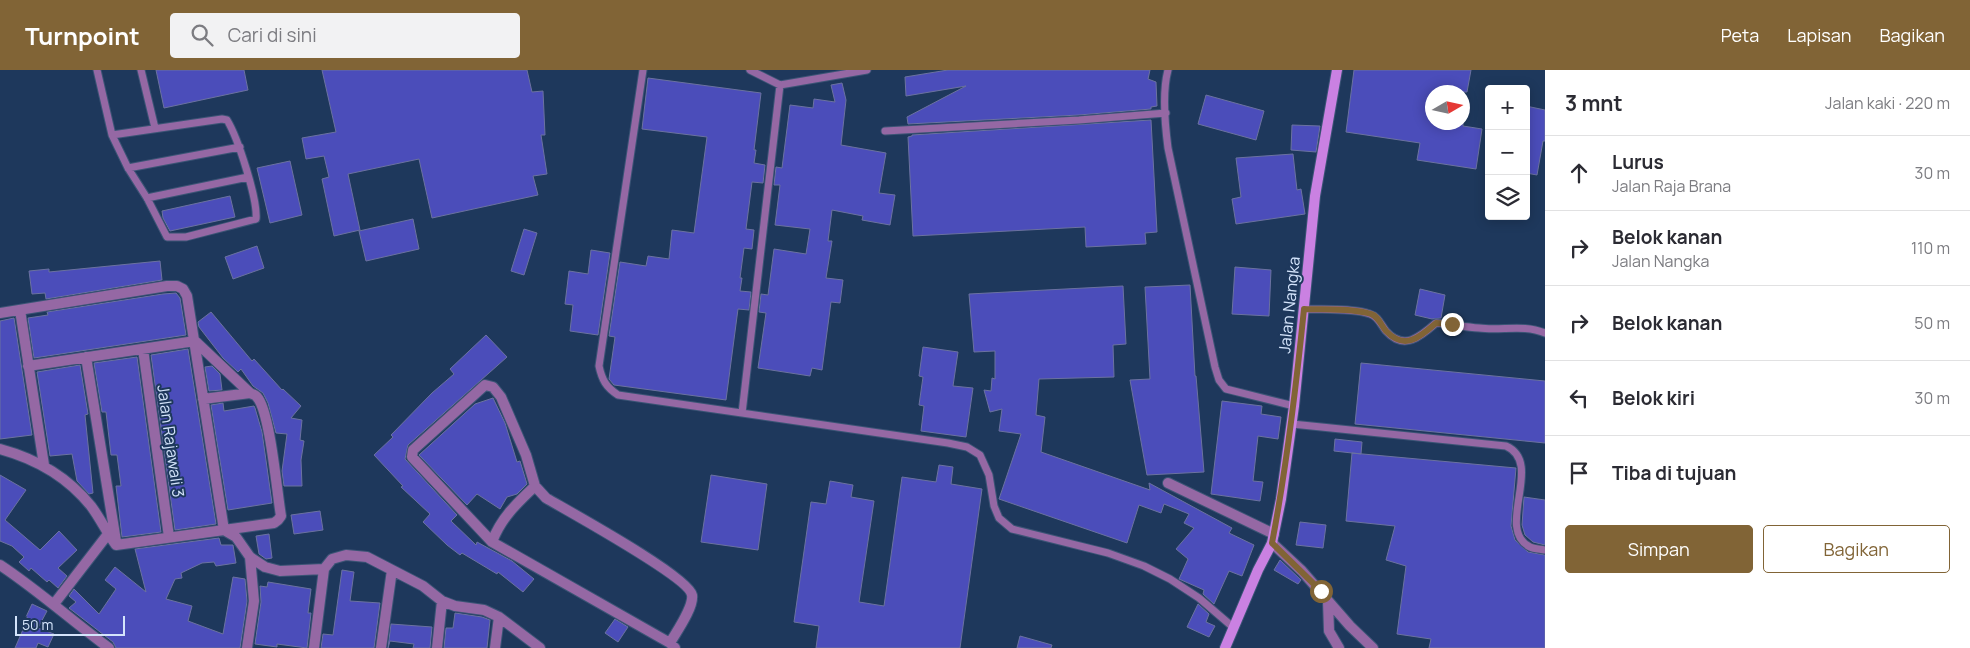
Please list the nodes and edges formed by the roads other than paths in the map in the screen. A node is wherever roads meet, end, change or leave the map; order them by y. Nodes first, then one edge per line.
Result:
1 (97, 70) edge
2 (141, 70) edge
3 (643, 70) edge
4 (750, 70) edge
5 (867, 70) edge
6 (1168, 70) edge
7 (1337, 70) edge
8 (780, 85) junction
9 (1166, 113) junction
10 (154, 128) junction
11 (885, 131) dead end
12 (112, 135) junction
13 (240, 147) junction
14 (128, 168) junction
15 (248, 177) junction
16 (147, 198) junction
17 (1304, 309) junction
18 (20, 310) junction
19 (0, 313) edge
20 (1545, 333) edge
21 (195, 341) junction
22 (143, 349) junction
23 (86, 357) junction
24 (28, 366) junction
25 (250, 393) junction
26 (203, 399) junction
27 (1294, 406) junction
28 (742, 413) junction
29 (1292, 424) junction
30 (0, 449) edge
31 (44, 465) junction
32 (1168, 482) dead end
33 (535, 486) junction
34 (224, 530) junction
35 (108, 534) junction
36 (169, 537) junction
37 (1273, 538) junction
38 (492, 542) junction
39 (116, 545) junction
40 (1545, 550) edge
41 (250, 557) junction
42 (0, 565) edge
43 (324, 569) junction
44 (392, 570) junction
45 (442, 601) junction
46 (1328, 601) junction
47 (54, 604) junction
48 (499, 617) junction
49 (1234, 628) junction
50 (673, 645) edge
51 (109, 648) edge
52 (247, 648) edge
53 (314, 648) edge
54 (381, 648) edge
55 (437, 648) edge
56 (495, 648) edge
57 (540, 648) edge
58 (1225, 648) edge
59 (1339, 648) edge
60 (1373, 648) edge

1 - 12 lane
2 - 10 lane
3 - 28 lane
4 - 8 lane
5 - 8 lane
6 - 9 lane
7 - 17 street, Jalan Nangka
8 - 28 lane
9 - 11 lane
9 - 27 lane
10 - 12 lane
10 - 13 lane
12 - 14 lane
13 - 14 lane
13 - 15 lane
14 - 16 lane
15 - 16 lane
15 - 16 lane
17 - 20 lane
17 - 27 street, Jalan Nangka
18 - 19 street
18 - 21 street
18 - 24 street
21 - 22 street
21 - 25 street
21 - 26 street
22 - 23 street
22 - 36 street, Jalan Rajawali 3
23 - 24 street
23 - 39 street
24 - 31 street
25 - 26 street
25 - 34 street
26 - 34 street
27 - 29 street, Jalan Nangka
28 - 49 lane
29 - 37 street, Jalan Nangka
29 - 40 lane
30 - 31 street
31 - 35 street
32 - 37 street
33 - 38 street
33 - 38 street
33 - 50 street
34 - 36 street
34 - 41 street
35 - 39 street
35 - 47 street
36 - 39 street
37 - 46 street
37 - 49 street, Jalan Nangka
38 - 50 street
41 - 43 street
41 - 52 street
42 - 47 street
43 - 44 street
43 - 53 street
44 - 45 street
44 - 54 street
45 - 48 street
45 - 55 street
46 - 59 street
46 - 60 street
47 - 51 street
48 - 56 street
48 - 57 street
49 - 58 street, Jalan Nangka

